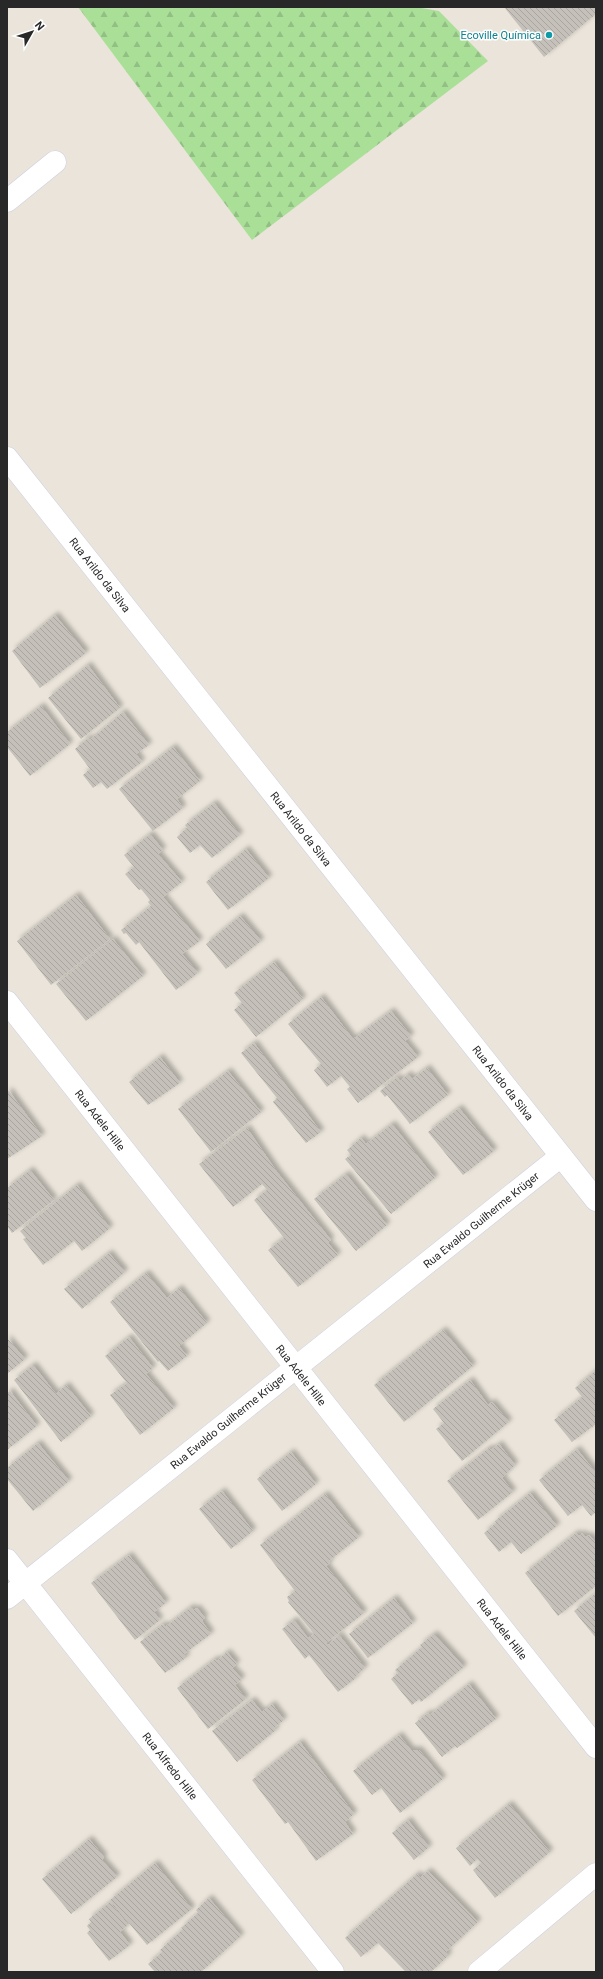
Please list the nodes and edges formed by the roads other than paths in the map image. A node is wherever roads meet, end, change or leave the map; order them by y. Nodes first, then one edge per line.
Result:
1 (56, 162) dead end
2 (7, 201) edge
3 (7, 458) edge
4 (7, 1002) edge
5 (561, 1156) junction
6 (596, 1200) edge
7 (296, 1367) junction
8 (7, 1560) edge
9 (25, 1583) junction
10 (7, 1598) edge
11 (596, 1747) edge
12 (596, 1874) edge
13 (333, 1972) edge
14 (479, 1972) edge

1 - 2 street
3 - 5 street, Rua Arildo da Silva
4 - 7 street, Rua Adele Hille
5 - 6 street, Rua Arildo da Silva
5 - 7 street, Rua Ewaldo Guilherme Krüger
7 - 9 street, Rua Ewaldo Guilherme Krüger
7 - 11 street, Rua Adele Hille
8 - 9 street, Rua Alfredo Hille
9 - 10 street, Rua Ewaldo Guilherme Krüger
9 - 13 street, Rua Alfredo Hille
12 - 14 street

